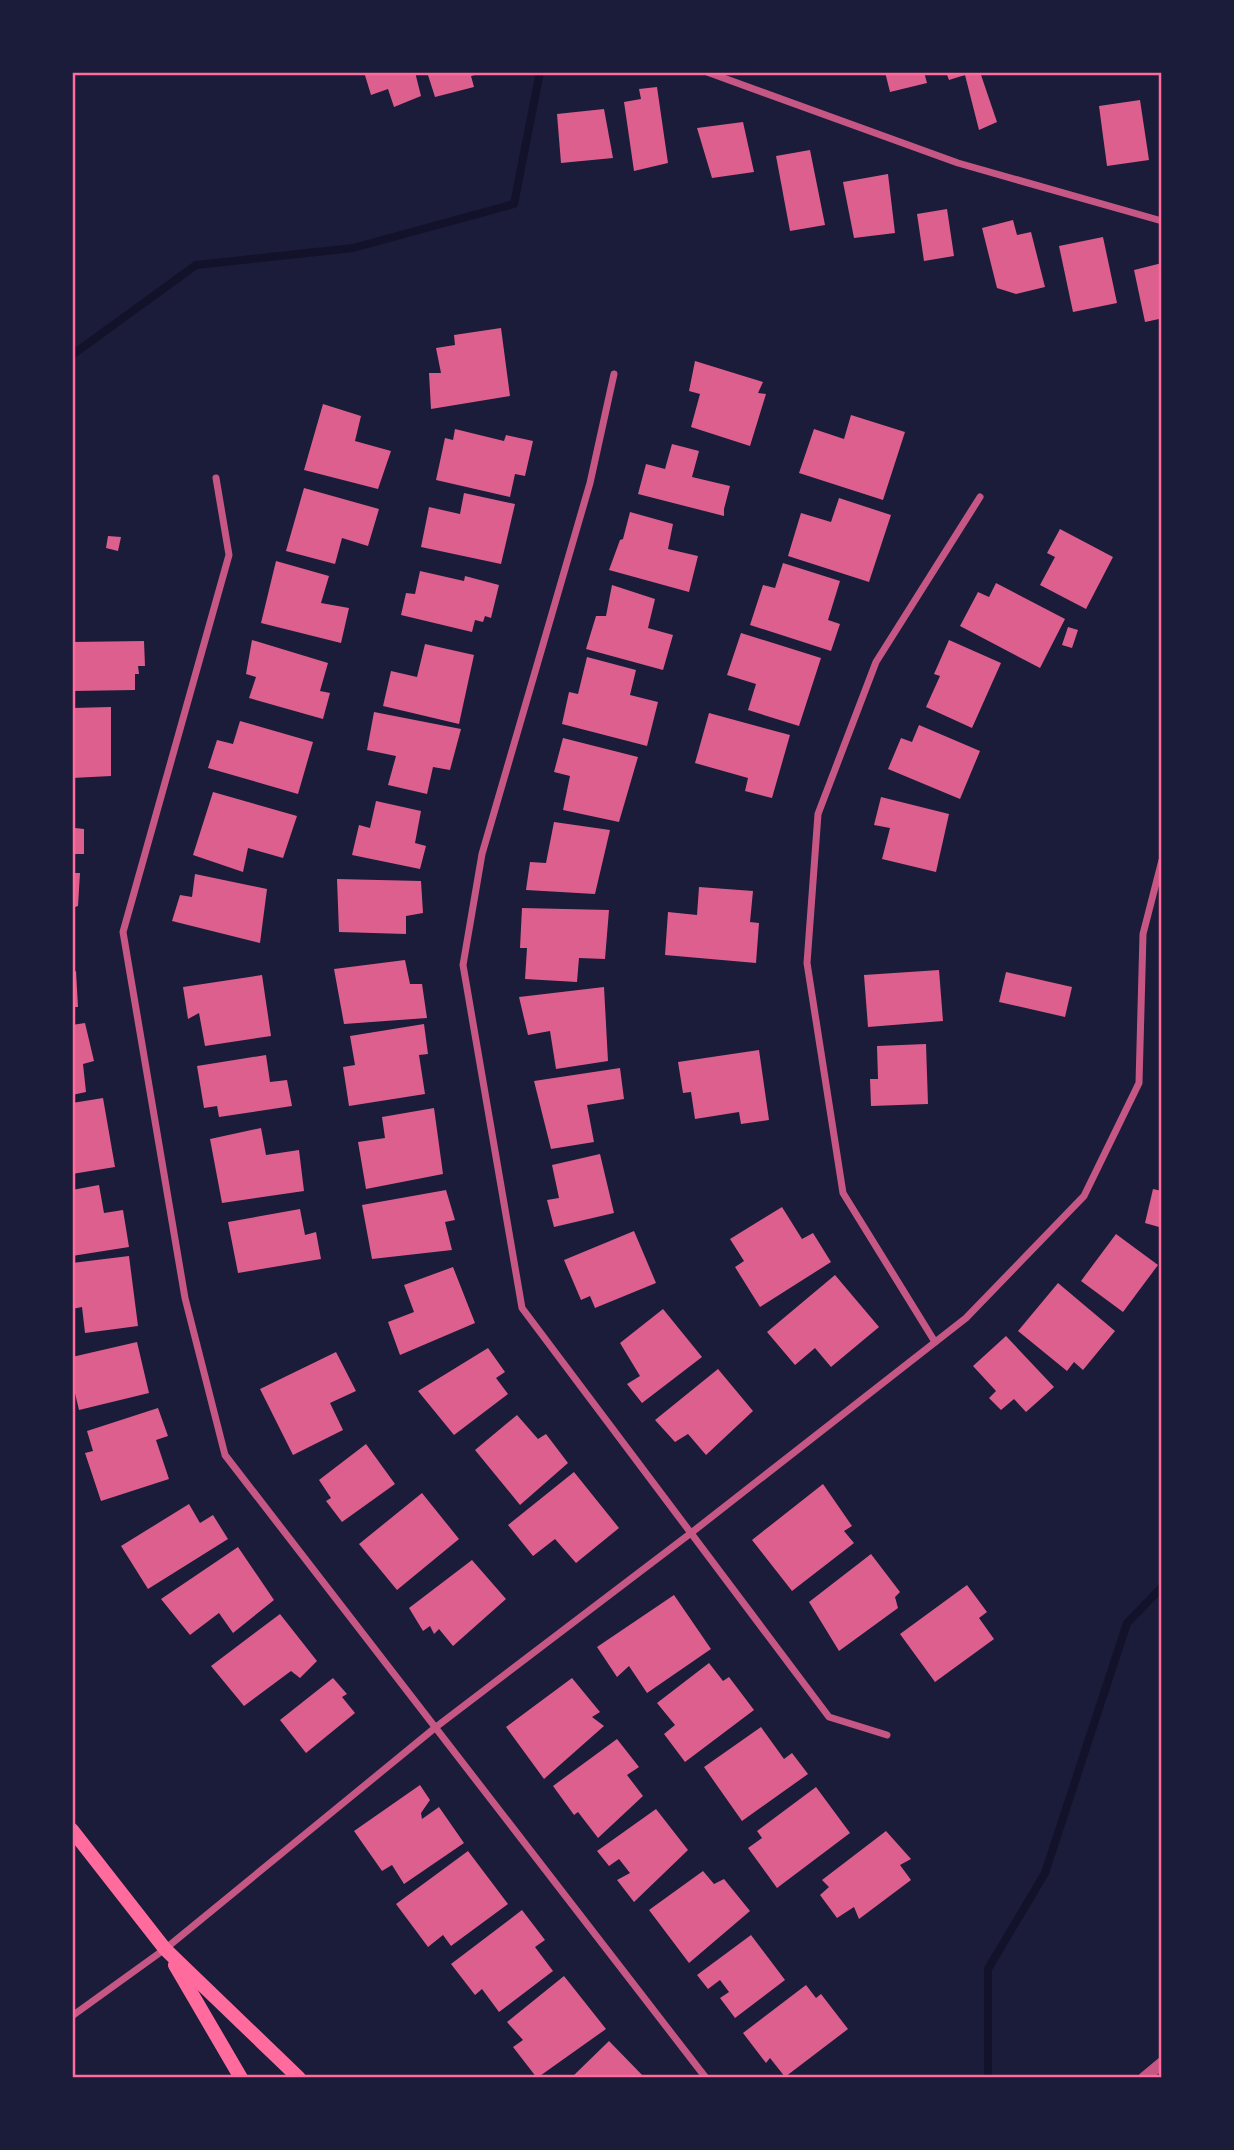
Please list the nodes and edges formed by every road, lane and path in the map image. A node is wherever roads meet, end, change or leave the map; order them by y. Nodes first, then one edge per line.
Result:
1 (707, 72) edge
2 (1162, 221) edge
3 (614, 374) dead end
4 (216, 478) dead end
5 (980, 497) dead end
6 (1162, 860) edge
7 (935, 1342) junction
8 (691, 1533) junction
9 (436, 1727) junction
10 (887, 1735) dead end
11 (72, 1830) edge
12 (166, 1949) junction
13 (72, 2016) edge
14 (1162, 2063) edge
15 (241, 2078) edge
16 (299, 2078) edge
17 (706, 2078) edge
18 (1143, 2078) edge

1 - 2 street
3 - 8 street
4 - 9 street
5 - 7 street
6 - 7 street
7 - 8 street
8 - 9 street
8 - 10 street
9 - 12 street
9 - 17 street
11 - 12 main road
12 - 13 street
12 - 15 main road
12 - 16 main road
14 - 18 street

